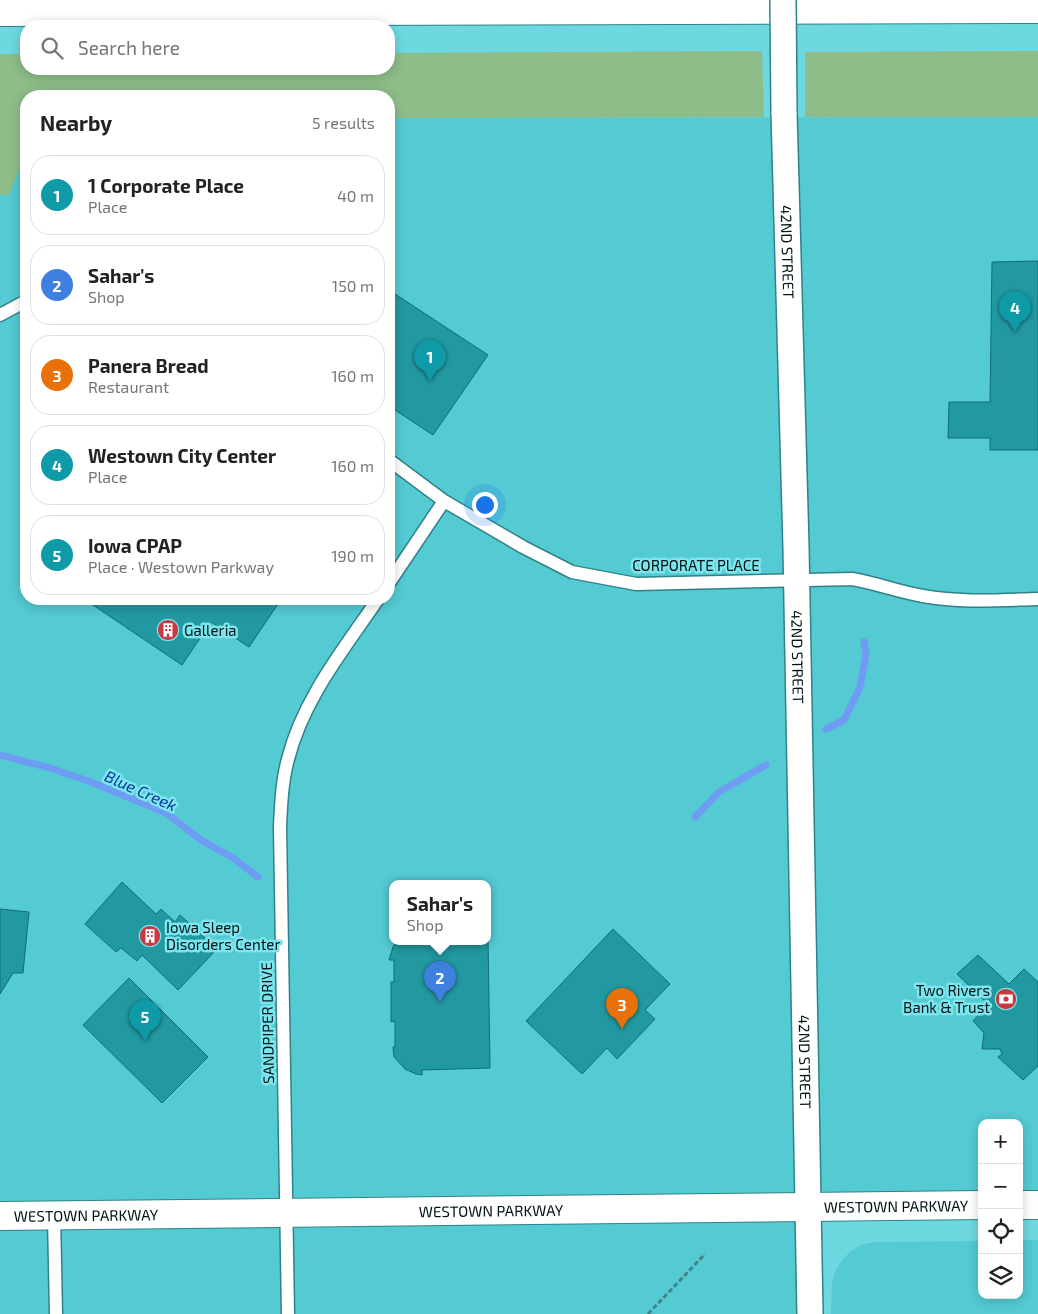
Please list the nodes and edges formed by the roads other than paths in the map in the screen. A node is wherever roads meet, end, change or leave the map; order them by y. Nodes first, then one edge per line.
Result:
1 (783, 0) edge
2 (1038, 9) edge
3 (0, 12) edge
4 (20, 304) edge
5 (0, 315) edge
6 (395, 464) edge
7 (444, 501) junction
8 (395, 573) edge
9 (796, 581) junction
10 (1038, 599) edge
11 (374, 605) edge
12 (978, 1205) edge
13 (1023, 1205) edge
14 (1038, 1205) edge
15 (808, 1206) junction
16 (286, 1213) junction
17 (54, 1215) junction
18 (0, 1216) edge
19 (56, 1314) edge
20 (288, 1314) edge
21 (810, 1314) edge

1 - 9 street, 42ND STREET, bridge
2 - 3 main road
4 - 5 lane
6 - 7 lane, CORPORATE PLACE
7 - 8 lane
7 - 9 lane, CORPORATE PLACE
9 - 10 lane, CORPORATE PLACE
9 - 15 street, 42ND STREET
11 - 16 lane, SANDPIPER DRIVE
12 - 15 main road, WESTOWN PARKWAY
13 - 14 main road
15 - 16 main road, WESTOWN PARKWAY
15 - 21 street, 42ND STREET
16 - 17 main road, WESTOWN PARKWAY
16 - 20 lane, SANDPIPER DRIVE
17 - 18 main road, WESTOWN PARKWAY
17 - 19 lane

